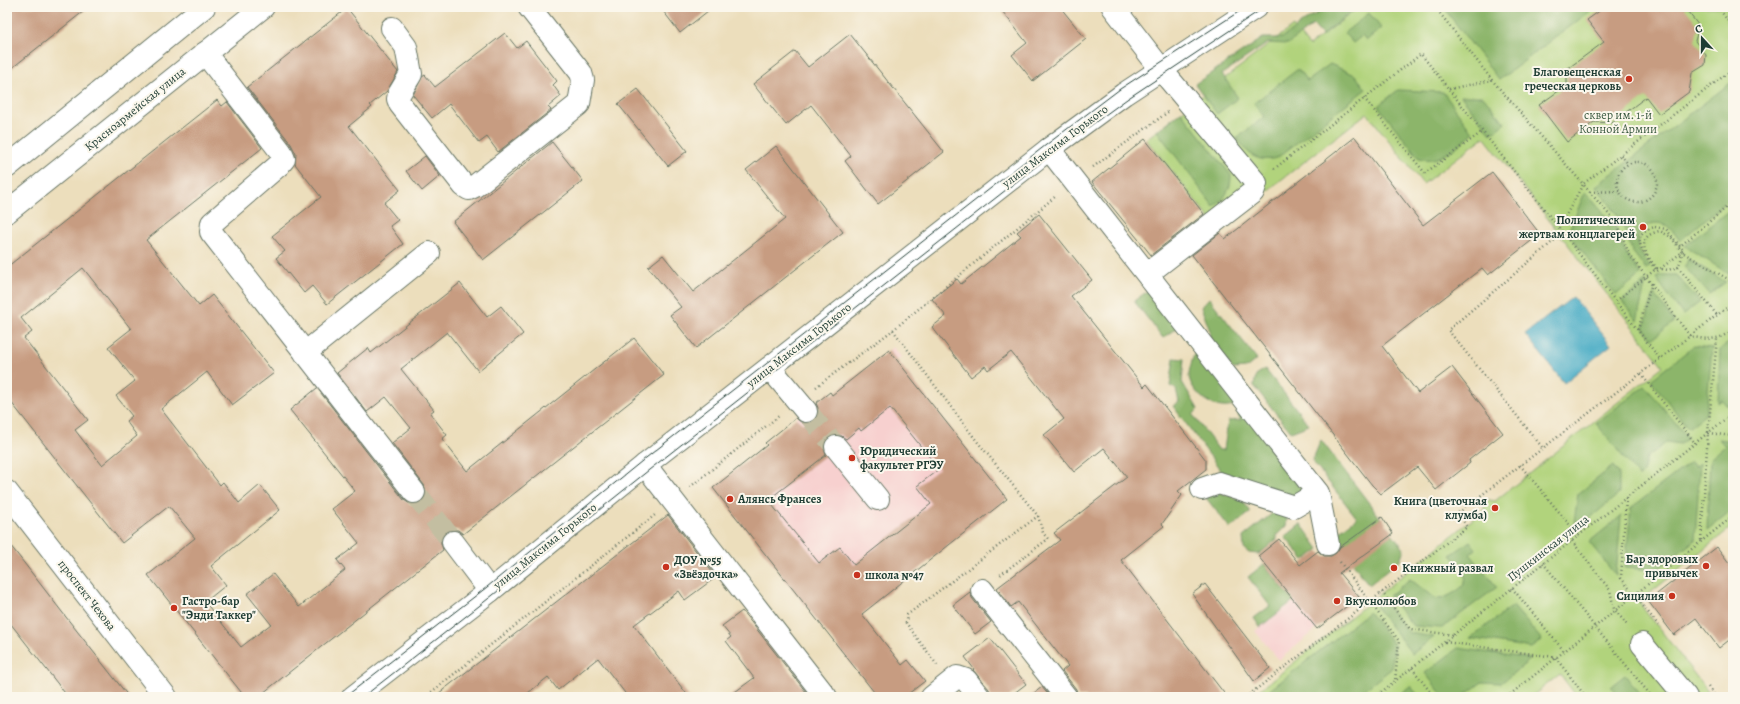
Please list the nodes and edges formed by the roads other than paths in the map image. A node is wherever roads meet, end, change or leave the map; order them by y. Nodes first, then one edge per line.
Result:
1 (204, 7) edge
2 (263, 7) edge
3 (529, 7) edge
4 (1112, 7) edge
5 (1256, 7) edge
6 (392, 28) dead end
7 (205, 53) junction
8 (1161, 69) junction
9 (1049, 149) junction
10 (7, 167) edge
11 (7, 212) edge
12 (429, 253) dead end
13 (1148, 274) junction
14 (305, 353) junction
15 (770, 368) junction
16 (806, 411) tunnel mouth
17 (836, 447) tunnel mouth
18 (645, 465) junction
19 (1202, 489) dead end
20 (7, 492) edge
21 (414, 492) tunnel mouth
22 (1318, 492) junction
23 (878, 499) dead end
24 (453, 542) tunnel mouth
25 (1328, 544) road end
26 (982, 590) road end
27 (490, 591) junction
28 (1642, 644) road end
29 (166, 697) edge
30 (353, 697) edge
31 (826, 697) edge
32 (932, 697) edge
33 (979, 697) edge
34 (1066, 697) edge
35 (1686, 697) edge

1 - 10 main road
2 - 7 main road, Красноармейская улица
3 - 6 main road
4 - 8 main road
5 - 8 main road, улица Максима Горького
7 - 11 main road, Красноармейская улица
7 - 14 main road
8 - 9 main road, улица Максима Горького
8 - 13 main road
9 - 13 main road
9 - 15 main road, улица Максима Горького
12 - 14 main road
13 - 22 main road
14 - 21 main road
15 - 16 main road
15 - 18 main road, улица Максима Горького
17 - 23 main road
18 - 27 main road, улица Максима Горького
18 - 31 main road
19 - 22 main road
20 - 29 main road, проспект Чехова
22 - 25 main road
24 - 27 main road
26 - 34 main road
27 - 30 main road, улица Максима Горького
28 - 35 main road
32 - 33 main road

